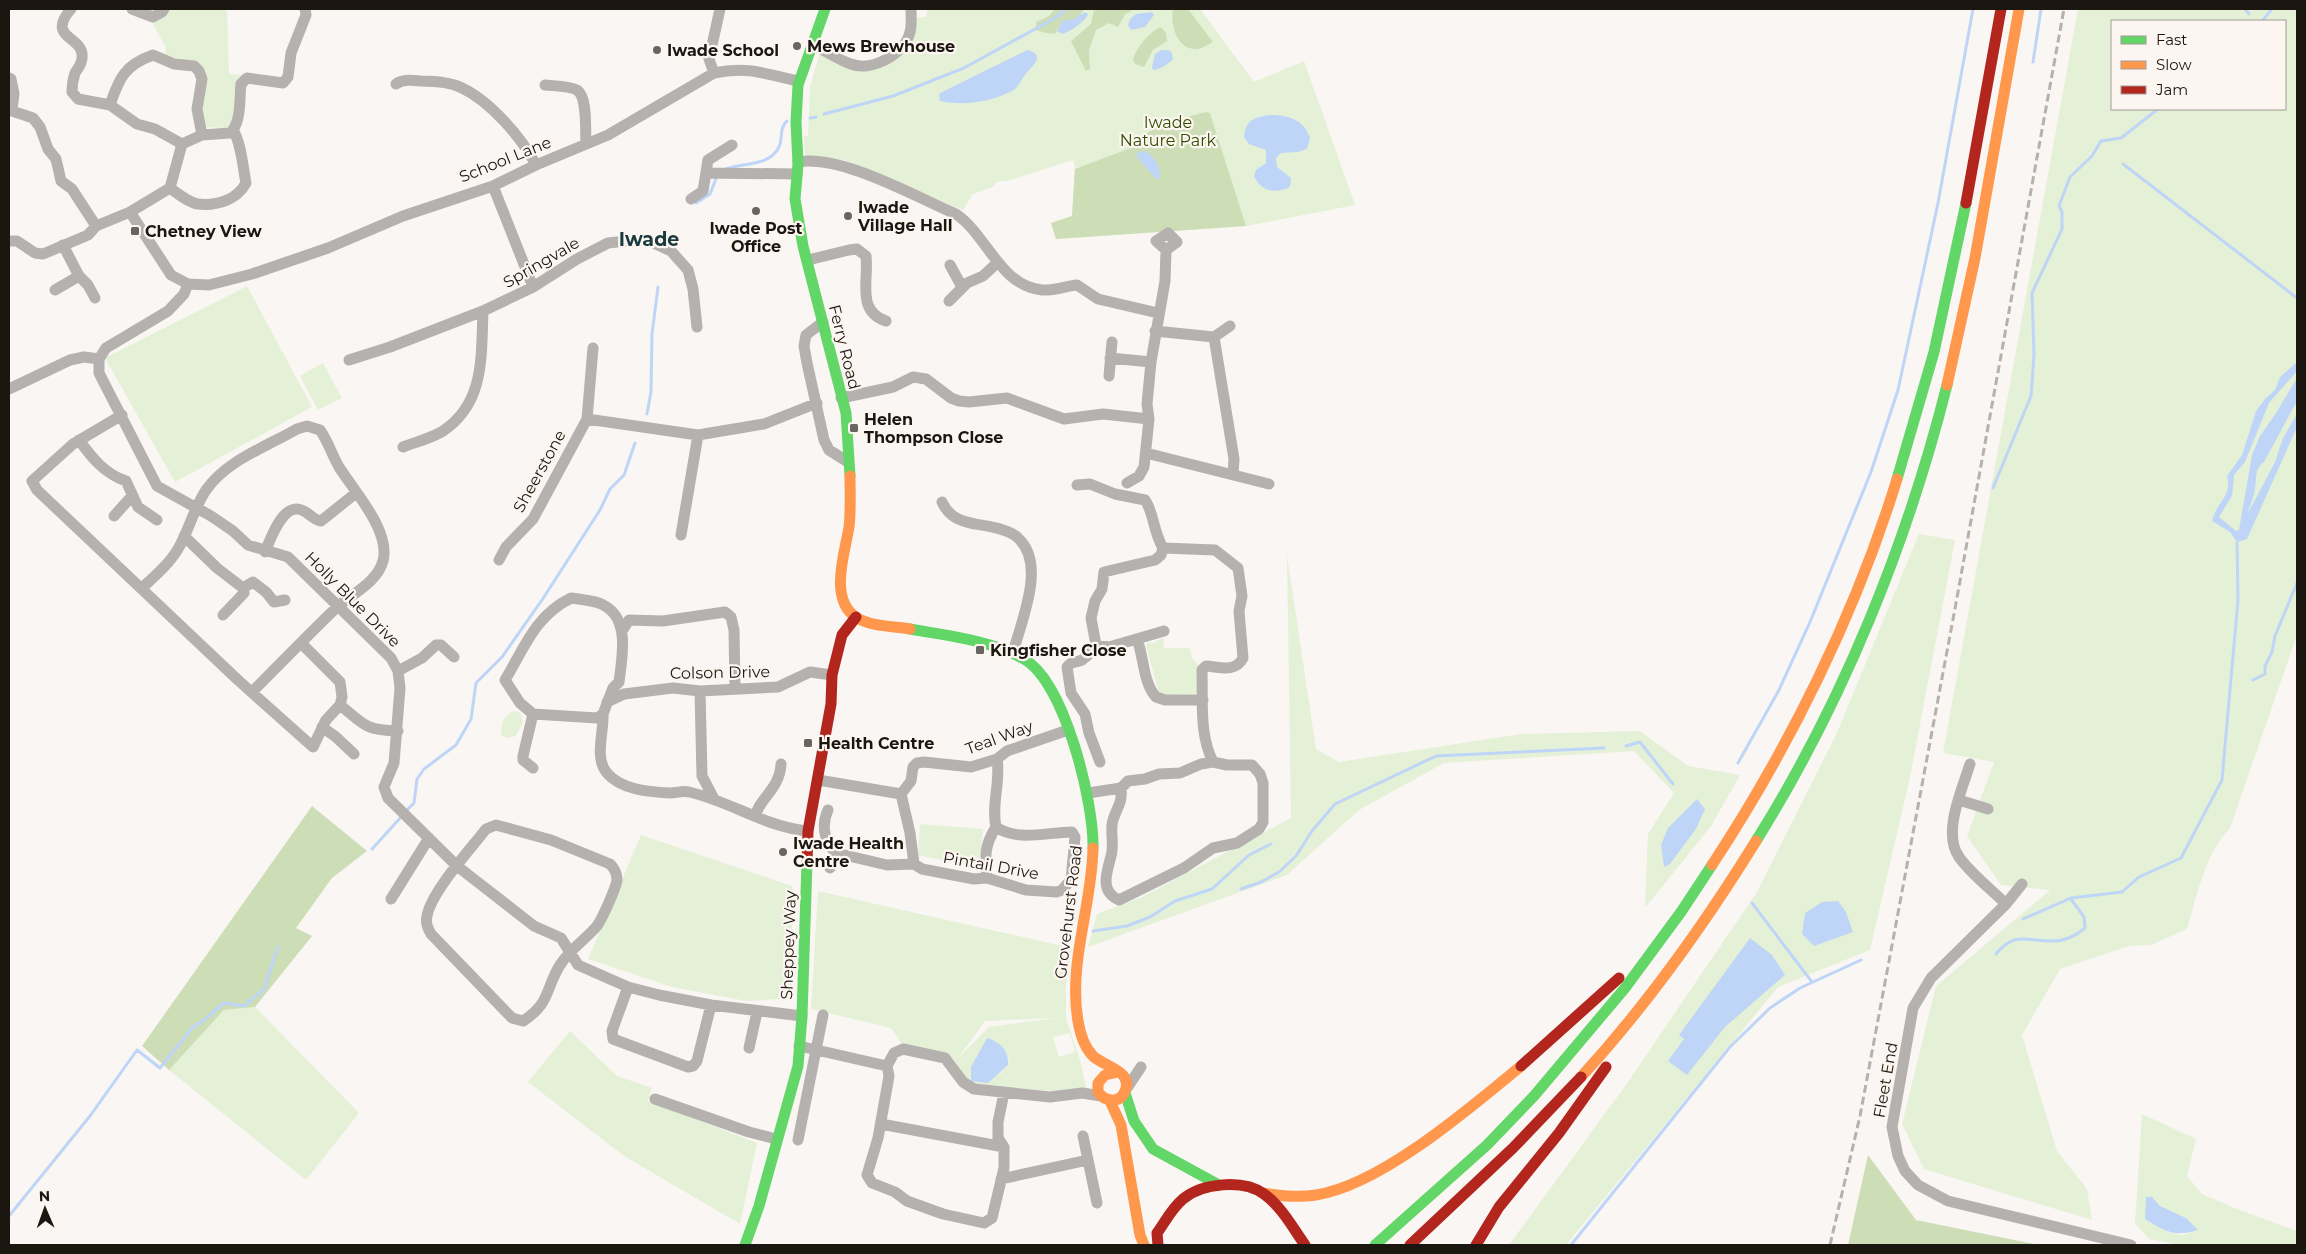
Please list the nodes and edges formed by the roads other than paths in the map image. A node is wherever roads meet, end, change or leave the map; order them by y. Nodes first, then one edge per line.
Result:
1 (71, 9) edge
2 (132, 9) edge
3 (164, 9) edge
4 (305, 9) edge
5 (720, 9) edge
6 (826, 9) edge
7 (911, 9) edge
8 (2002, 9) edge
9 (2019, 9) edge
10 (813, 46) junction
11 (714, 74) junction
12 (9, 78) edge
13 (798, 82) junction
14 (396, 84) dead end
15 (545, 85) dead end
16 (110, 105) junction
17 (10, 110) edge
18 (232, 130) junction
19 (202, 135) junction
20 (182, 144) junction
21 (586, 144) junction
22 (732, 145) dead end
23 (798, 162) junction
24 (536, 164) junction
25 (715, 173) junction
26 (797, 174) junction
27 (493, 186) junction
28 (170, 188) junction
29 (691, 199) dead end
30 (130, 212) junction
31 (96, 226) junction
32 (9, 241) edge
33 (63, 245) junction
34 (1166, 250) dead end
35 (808, 260) junction
36 (998, 262) junction
37 (950, 265) dead end
38 (79, 276) junction
39 (188, 284) junction
40 (533, 287) junction
41 (962, 287) junction
42 (55, 290) dead end
43 (95, 298) dead end
44 (949, 301) dead end
45 (483, 311) junction
46 (1158, 313) junction
47 (823, 322) junction
48 (886, 322) dead end
49 (1230, 326) dead end
50 (697, 327) dead end
51 (1155, 331) junction
52 (1214, 338) junction
53 (1112, 342) dead end
54 (593, 348) dead end
55 (1110, 358) junction
56 (99, 359) junction
57 (349, 360) dead end
58 (1151, 362) junction
59 (1109, 376) dead end
60 (9, 389) edge
61 (841, 398) junction
62 (817, 403) junction
63 (1027, 407) junction
64 (122, 415) junction
65 (587, 419) junction
66 (1023, 419) dead end
67 (1149, 420) junction
68 (698, 435) junction
69 (79, 440) junction
70 (403, 447) dead end
71 (1146, 453) junction
72 (848, 462) junction
73 (1232, 475) junction
74 (1127, 482) dead end
75 (1269, 484) dead end
76 (1077, 485) dead end
77 (356, 492) junction
78 (132, 496) junction
79 (197, 508) junction
80 (943, 509) dead end
81 (114, 516) dead end
82 (157, 520) dead end
83 (681, 535) dead end
84 (184, 536) junction
85 (1163, 548) junction
86 (265, 552) junction
87 (499, 560) dead end
88 (142, 588) junction
89 (244, 588) junction
90 (285, 600) dead end
91 (337, 607) junction
92 (223, 615) dead end
93 (856, 617) junction
94 (1164, 631) dead end
95 (622, 632) junction
96 (1137, 639) junction
97 (301, 643) junction
98 (1096, 645) junction
99 (1013, 653) junction
100 (454, 657) dead end
101 (398, 670) junction
102 (832, 675) junction
103 (735, 689) junction
104 (252, 692) junction
105 (700, 692) junction
106 (1203, 700) junction
107 (607, 702) junction
108 (340, 705) junction
109 (533, 714) junction
110 (603, 714) junction
111 (322, 727) junction
112 (1068, 730) junction
113 (398, 731) junction
114 (354, 754) dead end
115 (997, 759) junction
116 (1100, 762) dead end
117 (1213, 762) junction
118 (782, 764) dead end
119 (1970, 764) dead end
120 (534, 768) dead end
121 (702, 776) junction
122 (818, 780) junction
123 (1121, 788) junction
124 (687, 791) junction
125 (1088, 793) junction
126 (901, 794) junction
127 (714, 799) junction
128 (1959, 800) junction
129 (1988, 809) dead end
130 (828, 810) dead end
131 (756, 816) junction
132 (996, 827) junction
133 (808, 831) junction
134 (429, 838) junction
135 (836, 853) junction
136 (914, 864) junction
137 (457, 866) junction
138 (830, 868) dead end
139 (987, 878) junction
140 (2022, 884) dead end
141 (391, 899) dead end
142 (2006, 904) junction
143 (1681, 914) junction
144 (1706, 918) junction
145 (570, 951) junction
146 (628, 987) junction
147 (711, 1005) junction
148 (757, 1012) junction
149 (824, 1015) dead end
150 (802, 1016) junction
151 (799, 1046) junction
152 (749, 1048) dead end
153 (816, 1050) junction
154 (1094, 1057) junction
155 (887, 1066) junction
156 (1118, 1072) junction
157 (1099, 1080) junction
158 (1126, 1091) junction
159 (1004, 1093) junction
160 (1076, 1094) junction
161 (1105, 1098) junction
162 (655, 1099) dead end
163 (881, 1124) junction
164 (1083, 1136) dead end
165 (776, 1139) junction
166 (798, 1140) dead end
167 (1004, 1147) junction
168 (1088, 1160) junction
169 (1001, 1178) junction
170 (1219, 1185) junction
171 (1263, 1193) junction
172 (1097, 1203) dead end
173 (745, 1245) edge
174 (1144, 1245) edge
175 (1158, 1245) edge
176 (1305, 1245) edge
177 (1375, 1245) edge
178 (1410, 1245) edge
179 (1476, 1245) edge
180 (2131, 1245) edge

1 - 16 street
2 - 3 street
4 - 18 street
5 - 11 street
6 - 10 main road, Ferry Road
7 - 10 street
8 - 143 main road
9 - 144 main road
10 - 13 main road, Ferry Road
11 - 13 street, School Lane
11 - 21 street, School Lane
12 - 17 street
13 - 23 main road, Ferry Road
14 - 24 street
15 - 21 street
16 - 19 street
16 - 20 street
17 - 31 street
18 - 19 street
18 - 28 street
19 - 20 street
20 - 28 street
21 - 24 street, School Lane
22 - 25 street
23 - 26 main road, Ferry Road
23 - 36 street
24 - 27 street, School Lane
25 - 26 street
25 - 29 street
26 - 35 main road, Ferry Road
27 - 39 street, School Lane
27 - 40 street
28 - 30 street
30 - 31 street
30 - 39 street
31 - 33 street
32 - 33 street
33 - 38 street
34 - 46 street
35 - 47 main road, Ferry Road
35 - 48 street
36 - 41 street
36 - 46 street
37 - 41 street
38 - 42 street
38 - 43 street
39 - 56 street
40 - 45 street, Springvale
40 - 50 street, Springvale
41 - 44 street
45 - 57 street, Springvale
45 - 70 street
46 - 51 street
47 - 61 main road, Ferry Road
47 - 62 street
49 - 52 street
51 - 52 street
51 - 58 street
52 - 73 street
53 - 55 street
54 - 65 street, Sheerstone
55 - 58 street
55 - 59 street
56 - 60 street
56 - 64 street, Holly Blue Drive
58 - 67 street
61 - 63 street
61 - 72 main road, Ferry Road
62 - 68 street, Sheerstone
62 - 72 street
63 - 66 street
63 - 67 street
64 - 69 street
64 - 79 street, Holly Blue Drive
65 - 68 street, Sheerstone
65 - 87 street, Sheerstone
67 - 71 street
68 - 83 street
69 - 78 street
69 - 88 street
71 - 73 street
71 - 74 street
72 - 93 main road, Ferry Road
73 - 75 street
76 - 85 street
77 - 79 street
77 - 86 street
77 - 91 street
78 - 81 street
78 - 82 street
79 - 84 street
79 - 86 street, Holly Blue Drive
80 - 99 street
84 - 88 street
84 - 89 street
85 - 98 street
85 - 106 street
86 - 91 street, Holly Blue Drive
88 - 104 street
89 - 90 street
89 - 92 street
91 - 97 street
91 - 101 street, Holly Blue Drive
93 - 99 main road, Grovehurst Road
93 - 102 main road, Sheppey Way
94 - 96 street
95 - 103 street
95 - 107 street
95 - 109 street
96 - 98 street
96 - 106 street
97 - 104 street
97 - 108 street
98 - 116 street
99 - 112 main road, Grovehurst Road
100 - 101 street
101 - 113 street, Holly Blue Drive
102 - 103 street, Colson Drive
102 - 122 main road, Sheppey Way
103 - 105 street, Colson Drive
104 - 111 street
105 - 107 street, Colson Drive
105 - 121 street
106 - 117 street
107 - 110 street
108 - 111 street
108 - 113 street
109 - 110 street
109 - 120 street
110 - 124 street
111 - 114 street
112 - 115 street, Teal Way
112 - 125 main road, Grovehurst Road
113 - 134 street, Holly Blue Drive
115 - 126 street, Teal Way
115 - 132 street
117 - 123 street
117 - 123 street
118 - 131 street
119 - 128 street
121 - 124 street
121 - 127 street
122 - 126 street
122 - 133 main road, Sheppey Way
123 - 125 street
124 - 127 street
125 - 154 main road, Grovehurst Road
126 - 136 street
127 - 131 street
128 - 129 street
128 - 142 street
130 - 135 street
131 - 133 street
132 - 139 street
132 - 139 street, Pintail Drive
133 - 150 main road, Sheppey Way
134 - 137 street
134 - 141 street
135 - 136 street, Pintail Drive
135 - 138 street
136 - 139 street, Pintail Drive
137 - 145 street
137 - 145 street
137 - 145 street
140 - 142 street, Fleet End
142 - 180 street, Fleet End
143 - 171 main road
143 - 177 main road
144 - 178 main road
144 - 179 main road
145 - 146 street
146 - 147 street
146 - 147 street
147 - 148 street
148 - 150 street
148 - 152 street
149 - 153 street
150 - 151 main road, Sheppey Way
151 - 153 street
151 - 165 main road, Sheppey Way
153 - 155 street
153 - 166 street
154 - 156 main road, Grovehurst Road
154 - 157 main road, Grovehurst Road
155 - 159 street
155 - 163 street
156 - 157 main road
156 - 158 main road
156 - 158 street
157 - 160 street
157 - 161 main road
158 - 161 main road
158 - 170 main road
159 - 160 street
159 - 167 street
160 - 161 street
161 - 174 main road
162 - 165 street
163 - 167 street
163 - 169 street
164 - 168 street
165 - 173 main road
167 - 169 street
168 - 169 street
168 - 172 street
170 - 171 main road
170 - 175 main road
171 - 176 main road

